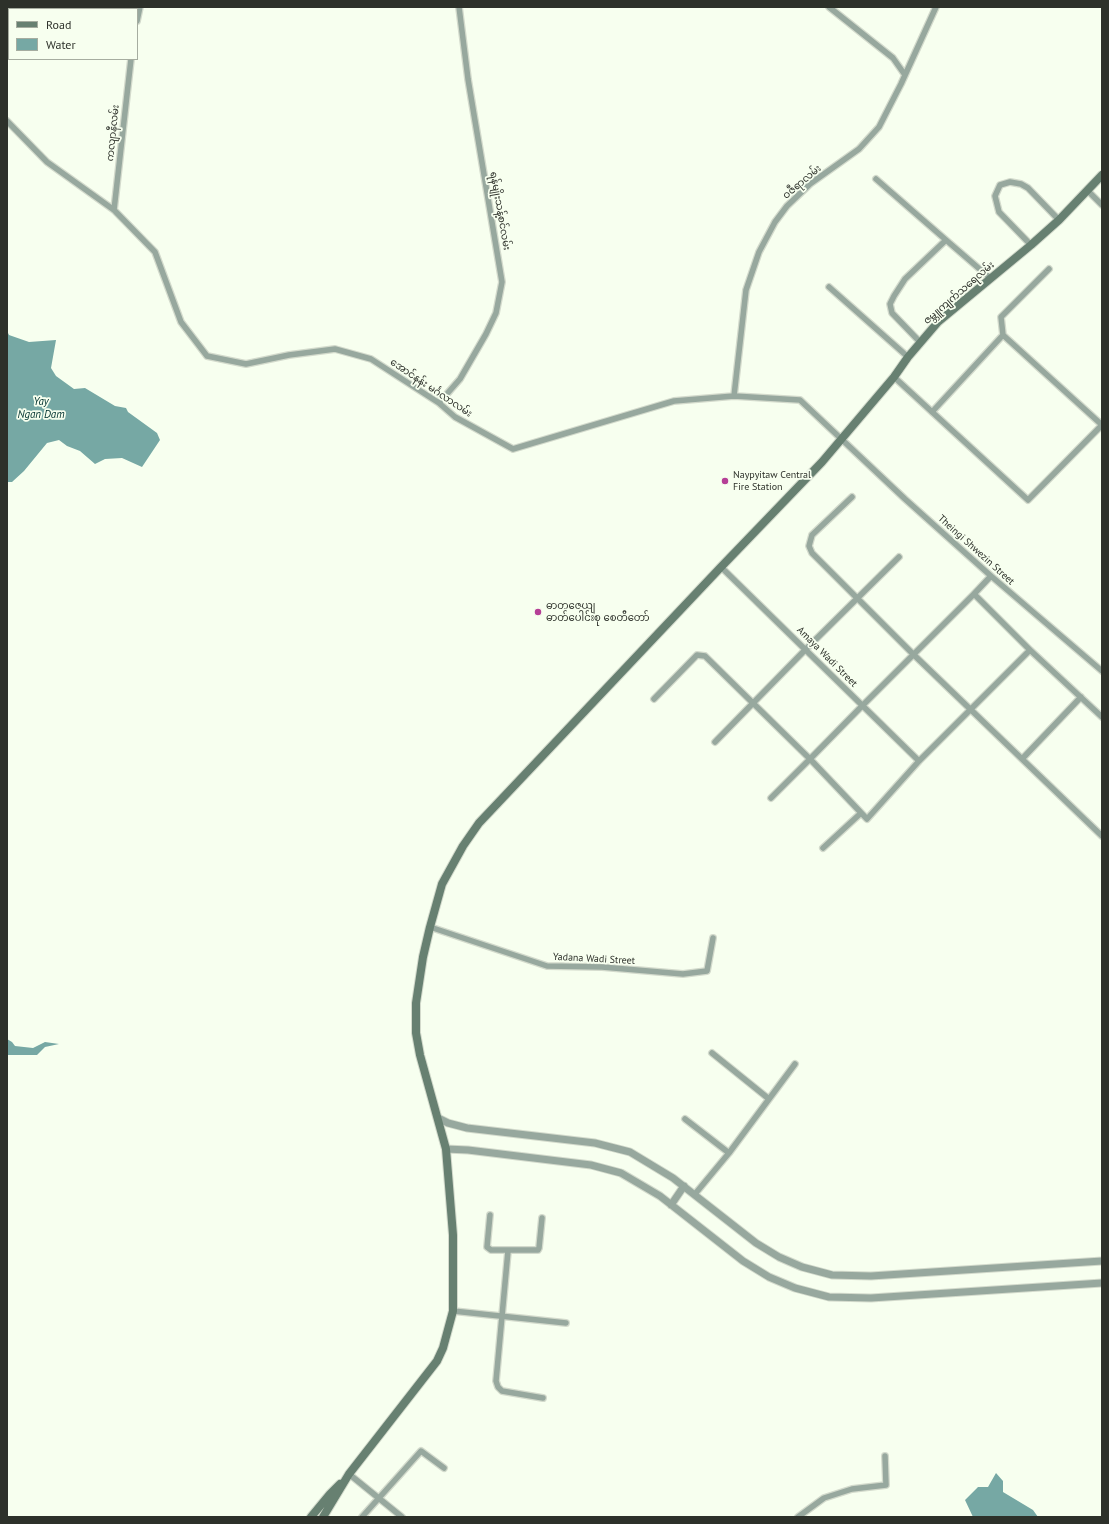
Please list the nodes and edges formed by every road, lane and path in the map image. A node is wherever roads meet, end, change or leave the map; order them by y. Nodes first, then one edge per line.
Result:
1 (459, 7) edge
2 (829, 7) edge
3 (936, 7) edge
4 (131, 60) edge
5 (905, 75) junction
6 (7, 121) edge
7 (1102, 175) edge
8 (876, 179) dead end
9 (1088, 190) junction
10 (1102, 205) edge
11 (114, 210) junction
12 (1059, 220) junction
13 (946, 240) junction
14 (1031, 245) junction
15 (1049, 269) dead end
16 (990, 278) junction
17 (829, 286) dead end
18 (1003, 335) junction
19 (920, 342) junction
20 (908, 356) junction
21 (894, 377) junction
22 (734, 396) junction
23 (439, 402) junction
24 (932, 412) junction
25 (1102, 425) edge
26 (842, 438) junction
27 (852, 497) dead end
28 (899, 557) dead end
29 (721, 567) junction
30 (991, 576) junction
31 (974, 594) junction
32 (857, 598) junction
33 (806, 649) junction
34 (1030, 650) junction
35 (914, 655) junction
36 (1102, 671) edge
37 (1081, 696) junction
38 (654, 699) dead end
39 (753, 702) junction
40 (862, 706) junction
41 (971, 710) junction
42 (1102, 717) edge
43 (715, 742) dead end
44 (810, 759) junction
45 (1022, 759) junction
46 (919, 761) junction
47 (772, 798) dead end
48 (861, 813) junction
49 (1102, 836) edge
50 (823, 848) dead end
51 (430, 927) junction
52 (713, 938) dead end
53 (712, 1052) dead end
54 (794, 1064) dead end
55 (769, 1098) junction
56 (438, 1118) junction
57 (685, 1119) dead end
58 (446, 1150) junction
59 (729, 1153) junction
60 (684, 1186) junction
61 (695, 1194) junction
62 (671, 1204) junction
63 (490, 1215) dead end
64 (542, 1218) dead end
65 (508, 1251) junction
66 (1102, 1261) edge
67 (1102, 1284) edge
68 (453, 1311) junction
69 (503, 1317) junction
70 (566, 1323) dead end
71 (543, 1398) dead end
72 (885, 1456) dead end
73 (444, 1468) dead end
74 (348, 1476) junction
75 (379, 1498) junction
76 (312, 1517) edge
77 (323, 1517) edge
78 (362, 1517) edge
79 (402, 1517) edge
80 (798, 1517) edge

1 - 23 street, ရန်မျိုးသန့်စင်လမ်း
2 - 5 street
3 - 5 street, ဝဇီရာလမ်း
4 - 11 street, ကလျာနီလမ်း
5 - 22 street, ဝဇီရာလမ်း
6 - 11 street, အောင်နန်း မင်္ဂလာလမ်း
7 - 9 main road, ဇမ္ဘူကျက်သရေလမ်း
8 - 13 street
9 - 10 street
9 - 12 main road, ဇမ္ဘူကျက်သရေလမ်း
11 - 23 street, အောင်နန်း မင်္ဂလာလမ်း
12 - 14 main road, ဇမ္ဘူကျက်သရေလမ်း
12 - 14 street
13 - 16 street
13 - 19 street
14 - 16 main road, ဇမ္ဘူကျက်သရေလမ်း
15 - 18 street
16 - 19 main road, ဇမ္ဘူကျက်သရေလမ်း
17 - 20 street
18 - 24 street
18 - 25 street
19 - 20 main road, ဇမ္ဘူကျက်သရေလမ်း
20 - 21 main road, ဇမ္ဘူကျက်သရေလမ်း
21 - 24 street
21 - 26 main road, ဇမ္ဘူကျက်သရေလမ်း
22 - 23 street, အောင်နန်း မင်္ဂလာလမ်း
22 - 26 street, အောင်နန်း မင်္ဂလာလမ်း
24 - 25 street
26 - 29 main road, ဇမ္ဘူကျက်သရေလမ်း
26 - 30 street, Theingi Shwezin Street
27 - 32 street
28 - 32 street
29 - 33 street, Amaya Wadi Street
29 - 51 main road, ဇမ္ဘူကျက်သရေလမ်း
30 - 31 street
30 - 36 street, Theingi Shwezin Street
31 - 34 street
31 - 35 street
32 - 33 street
32 - 35 street
33 - 39 street
33 - 40 street, Amaya Wadi Street
34 - 37 street
34 - 41 street
35 - 40 street
35 - 41 street
37 - 42 street
37 - 45 street
38 - 39 street
39 - 43 street
39 - 44 street
40 - 44 street
40 - 46 street, Amaya Wadi Street
41 - 45 street
41 - 46 street
44 - 47 street
44 - 48 street
45 - 49 street
46 - 48 street
48 - 50 street
51 - 52 street, Yadana Wadi Street
51 - 56 main road, ဇမ္ဘူကျက်သရေလမ်း
53 - 55 street
54 - 55 street
55 - 59 street
56 - 58 main road, ဇမ္ဘူကျက်သရေလမ်း
56 - 60 street
57 - 59 street
58 - 62 street
58 - 68 main road, ဇမ္ဘူကျက်သရေလမ်း
59 - 61 street
60 - 61 street
60 - 62 street
61 - 66 street
62 - 67 street
63 - 65 street
64 - 65 street
65 - 69 street
68 - 69 street
68 - 74 main road, ဇမ္ဘူကျက်သရေလမ်း
69 - 70 street
69 - 71 street
72 - 80 street
73 - 75 street
74 - 75 street
74 - 76 main road
74 - 77 main road
75 - 78 street
75 - 79 street

